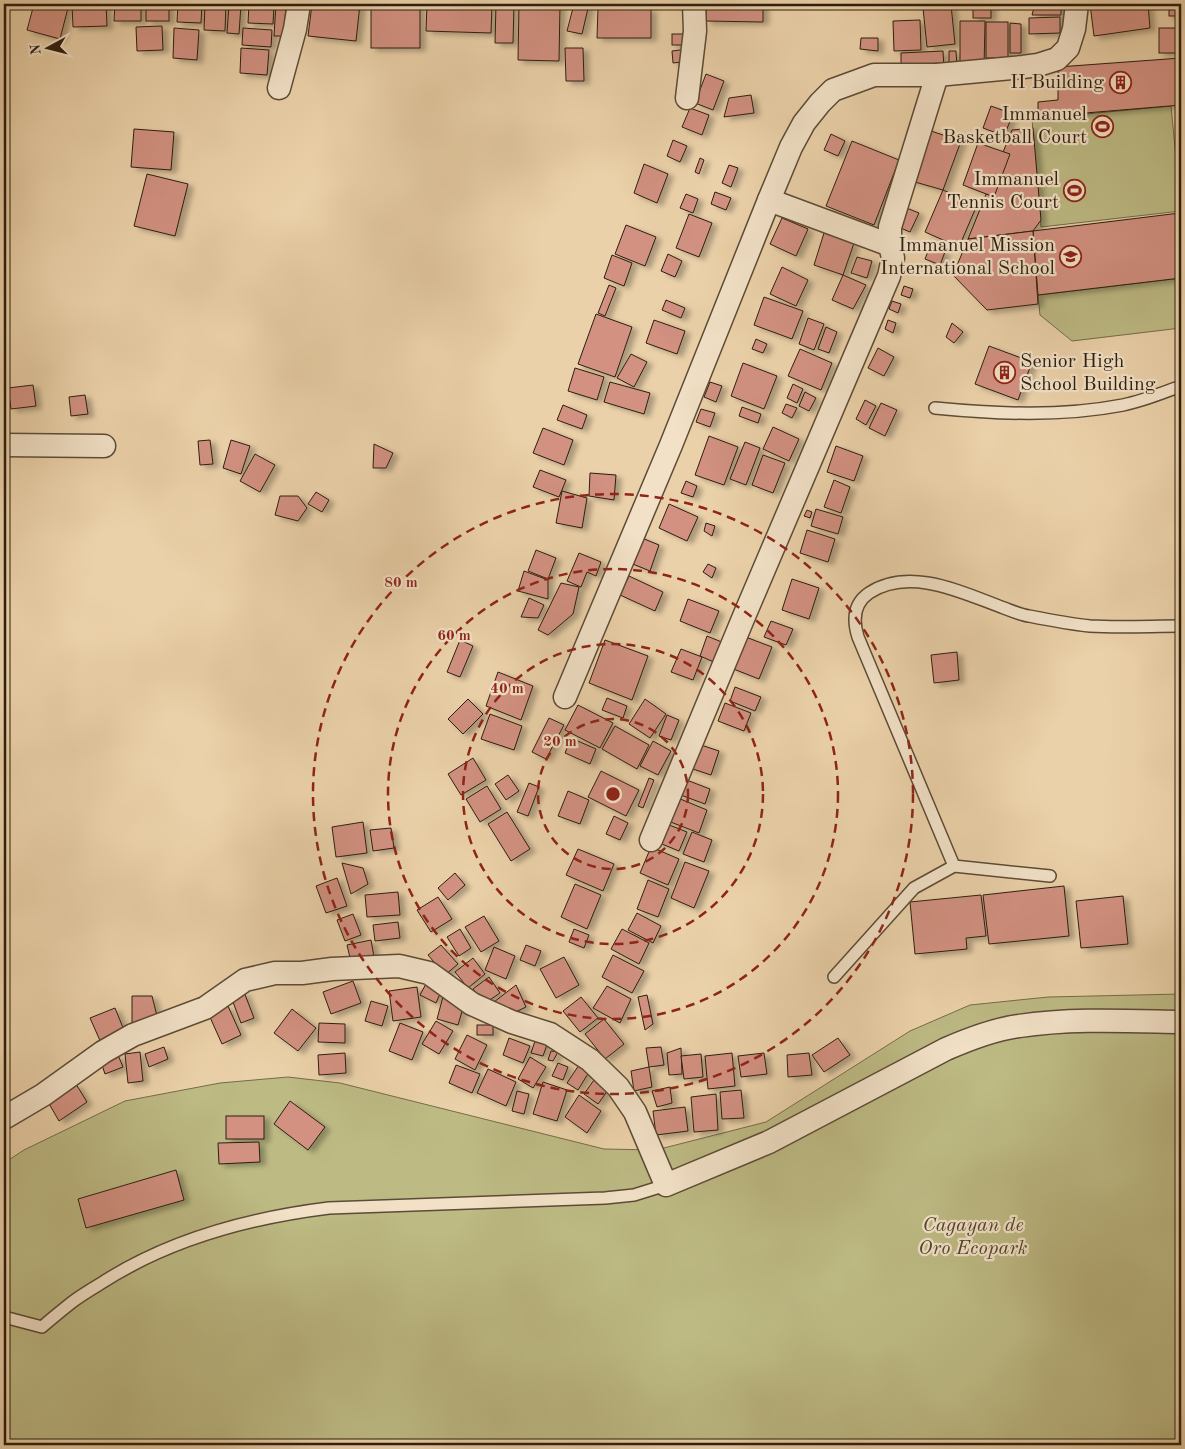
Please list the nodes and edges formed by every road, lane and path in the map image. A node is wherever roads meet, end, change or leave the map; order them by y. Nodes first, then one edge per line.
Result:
1 (299, 4) edge
2 (694, 4) edge
3 (1077, 4) edge
4 (937, 75) junction
5 (279, 88) dead end
6 (687, 98) dead end
7 (769, 200) junction
8 (890, 245) junction
9 (1181, 386) edge
10 (935, 408) dead end
11 (4, 444) edge
12 (104, 446) dead end
13 (1181, 626) edge
14 (565, 697) dead end
15 (651, 840) dead end
16 (954, 866) junction
17 (1050, 876) dead end
18 (834, 978) dead end
19 (1181, 1022) edge
20 (4, 1118) edge
21 (666, 1184) junction
22 (4, 1317) edge

1 - 5 street
2 - 6 street
3 - 4 street
4 - 7 street
4 - 8 street
7 - 8 street
7 - 14 street
8 - 15 street
9 - 10 lane
11 - 12 street
13 - 16 lane
16 - 17 lane
16 - 18 lane
19 - 21 street
20 - 21 street
21 - 22 lane

